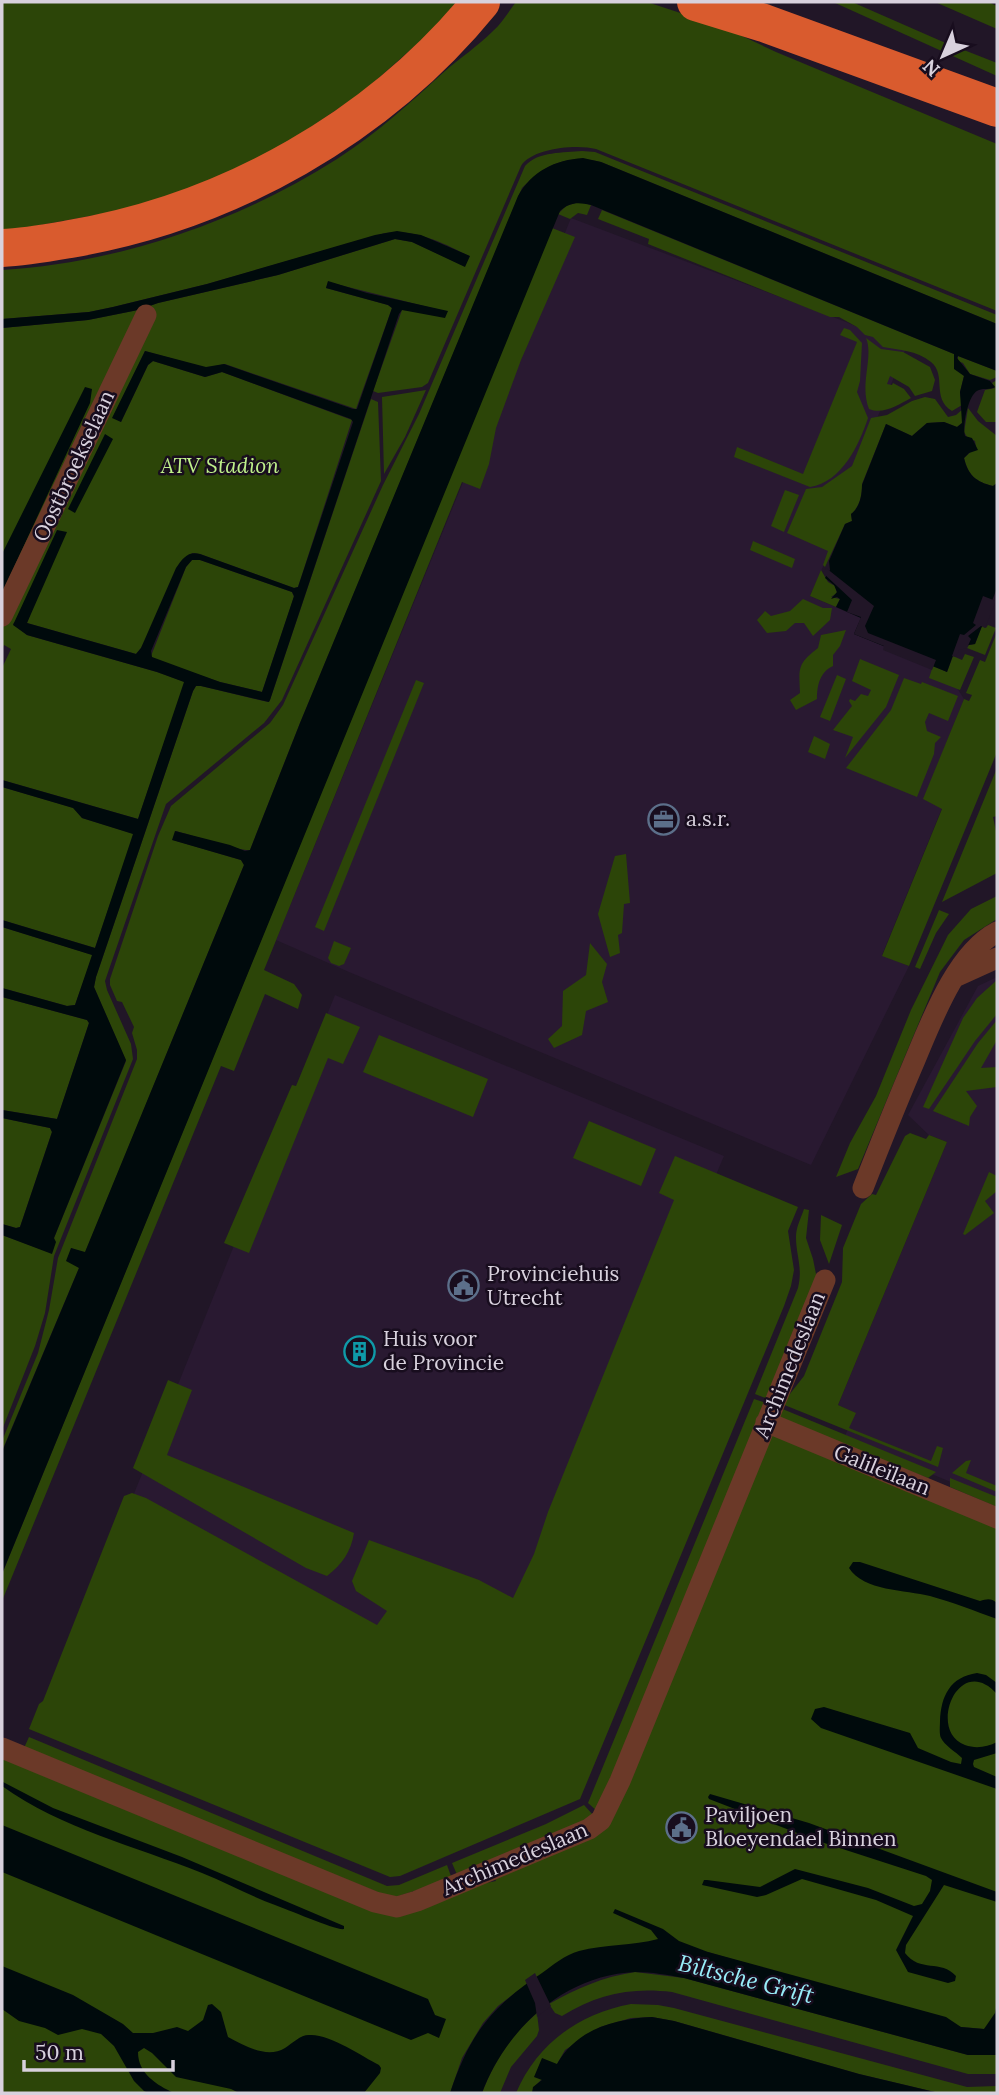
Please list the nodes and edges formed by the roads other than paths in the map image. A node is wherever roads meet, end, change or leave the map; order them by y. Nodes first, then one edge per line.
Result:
1 (696, 2) edge
2 (718, 2) edge
3 (478, 6) edge
4 (775, 12) edge
5 (997, 106) edge
6 (2, 248) edge
7 (146, 315) dead end
8 (2, 616) edge
9 (997, 932) edge
10 (997, 958) edge
11 (955, 978) junction
12 (863, 1188) dead end
13 (825, 1280) dead end
14 (766, 1422) junction
15 (997, 1518) edge
16 (2, 1748) edge

1 - 4 highway
2 - 4 highway
3 - 6 highway
4 - 5 highway
7 - 8 street, Oostbroekselaan
9 - 11 street
10 - 11 street
11 - 12 street
13 - 14 street, Archimedeslaan
14 - 15 street, Galileïlaan
14 - 16 street, Archimedeslaan

